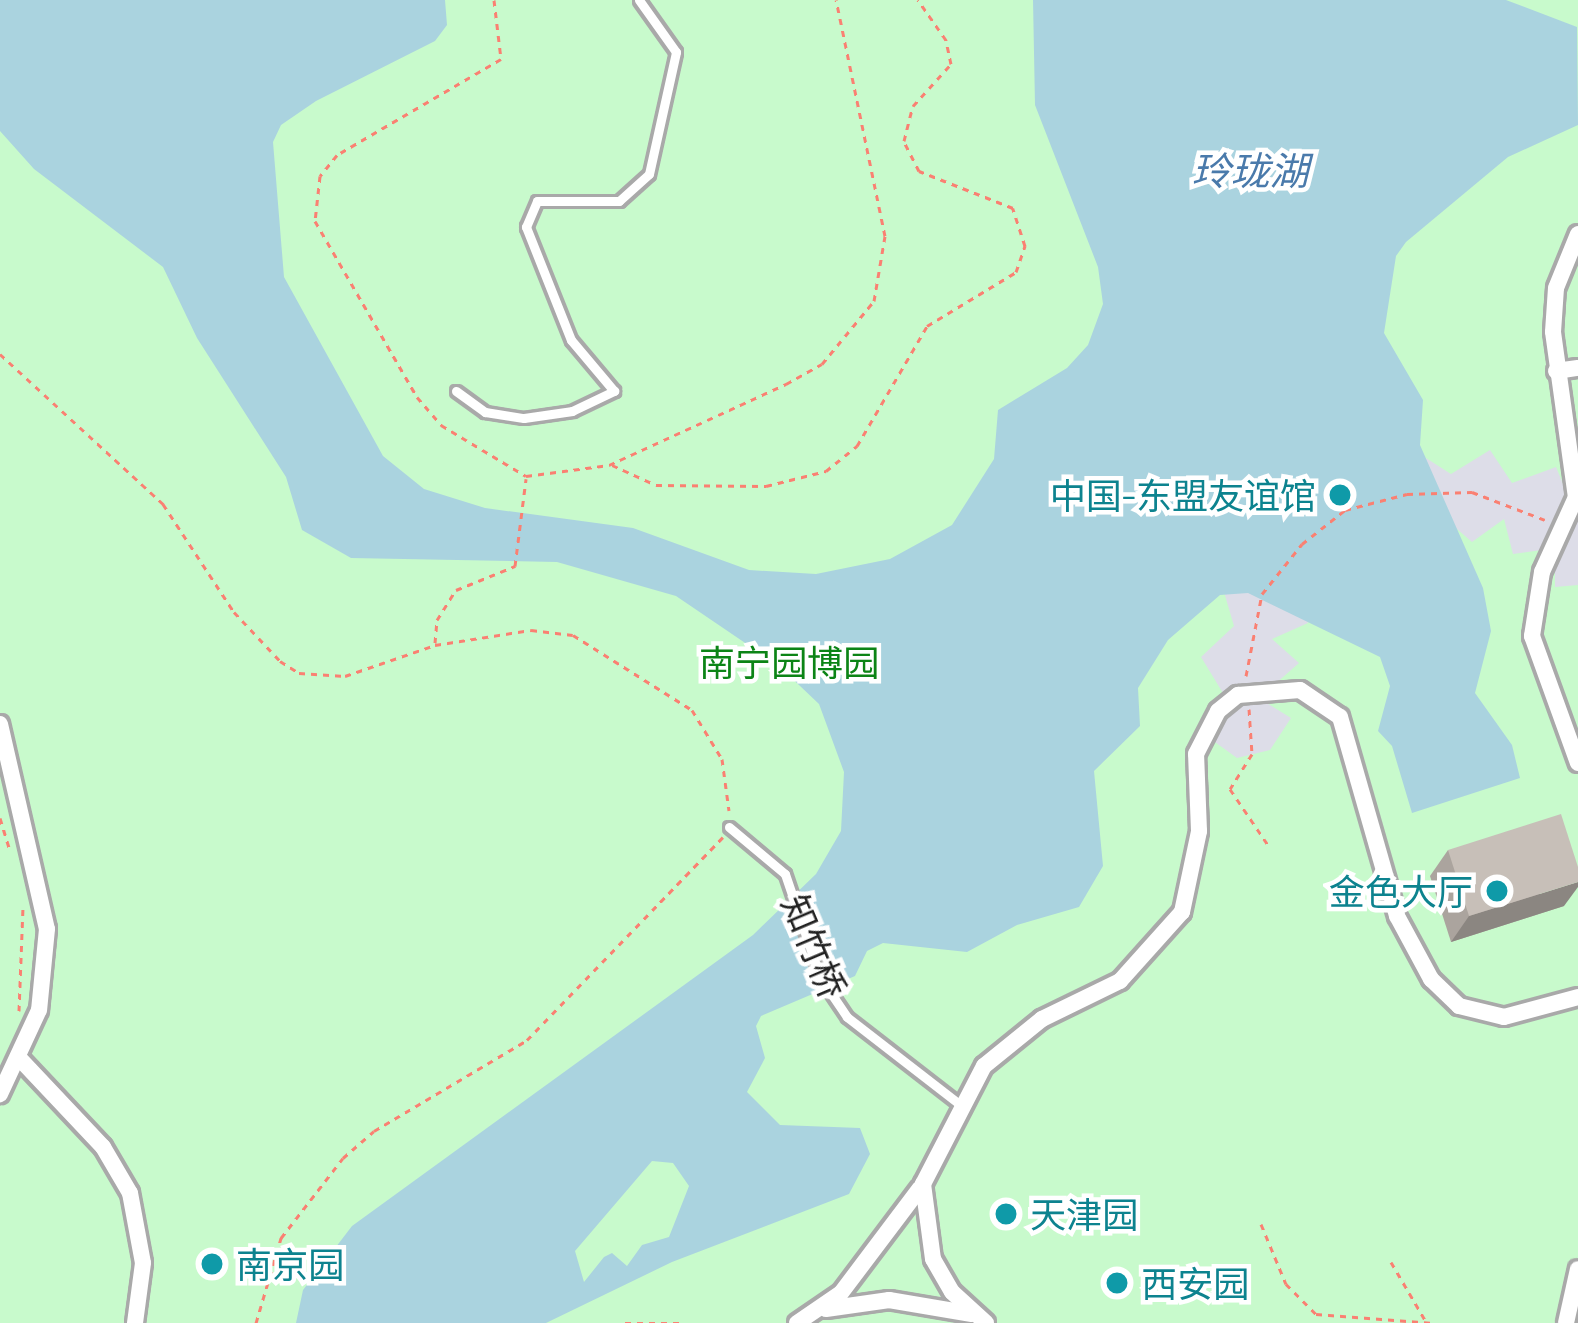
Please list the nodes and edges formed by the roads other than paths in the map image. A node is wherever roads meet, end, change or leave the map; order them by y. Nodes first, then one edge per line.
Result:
1 (638, 0) edge
2 (1578, 234) edge
3 (1578, 368) edge
4 (1556, 371) junction
5 (456, 391) dead end
6 (0, 724) edge
7 (1578, 763) edge
8 (729, 826) road end
9 (1578, 997) edge
10 (20, 1059) junction
11 (0, 1094) edge
12 (958, 1102) junction
13 (923, 1184) junction
14 (1578, 1269) edge
15 (814, 1312) junction
16 (983, 1320) edge
17 (135, 1323) edge
18 (797, 1323) edge
19 (1566, 1323) edge

1 - 5 lane
2 - 4 street
3 - 4 street
4 - 7 street
6 - 10 street
8 - 12 lane, 知竹桥
9 - 12 street
10 - 11 street
10 - 17 street
12 - 13 street
13 - 15 street
13 - 16 street
14 - 19 street
15 - 16 street
15 - 18 street

